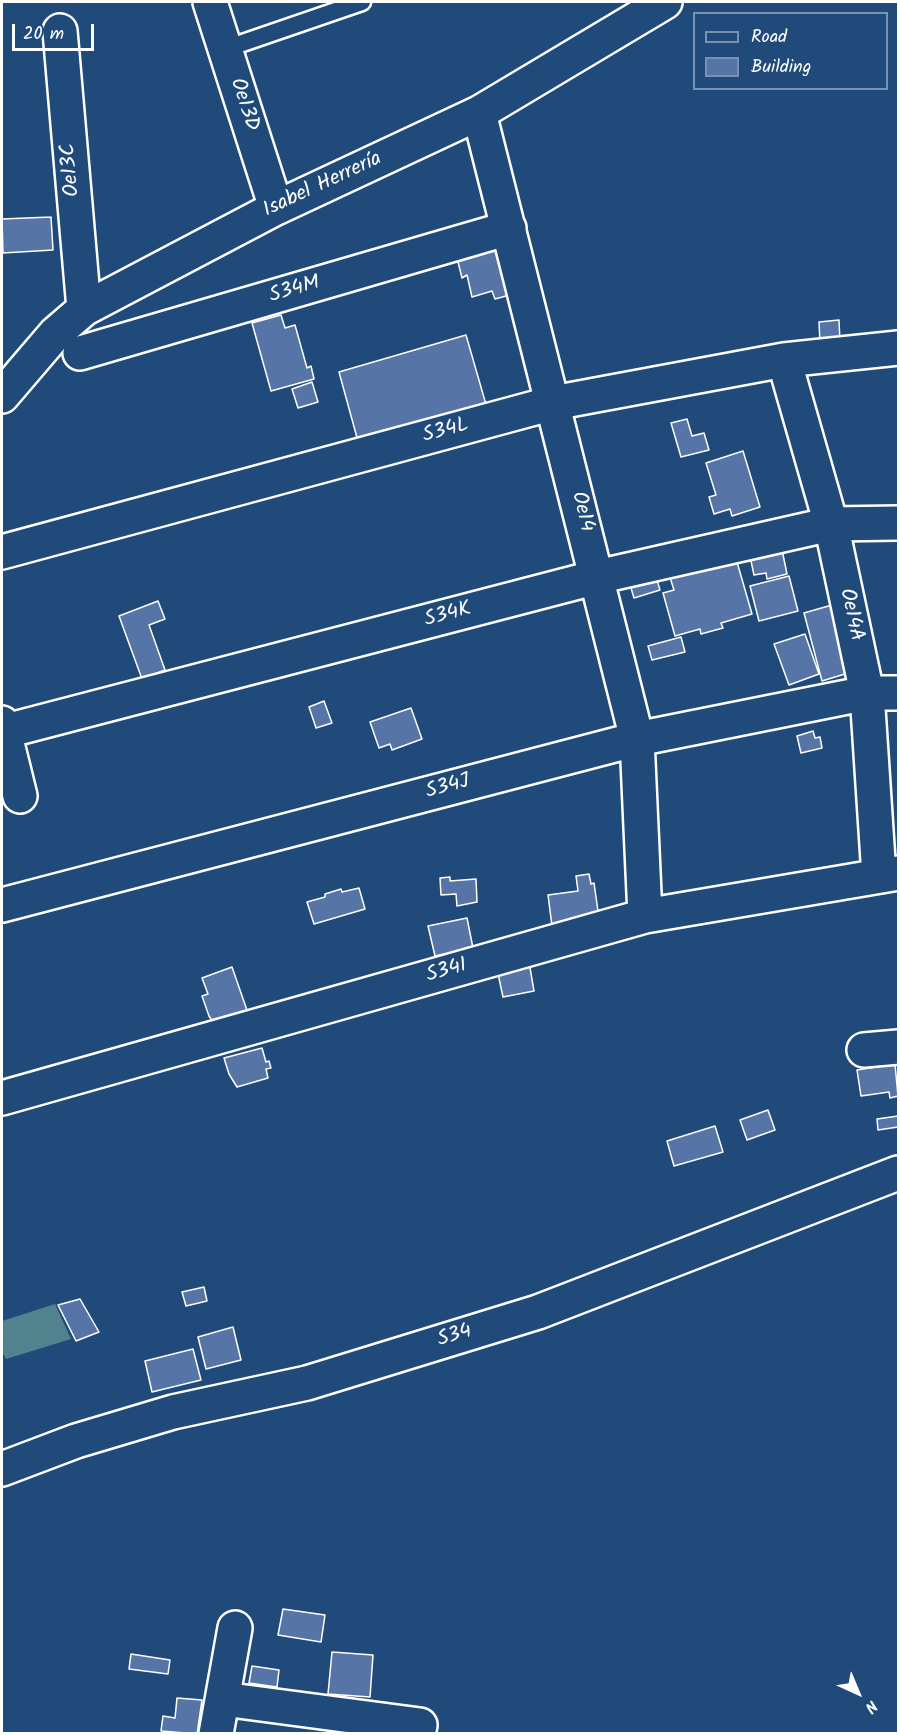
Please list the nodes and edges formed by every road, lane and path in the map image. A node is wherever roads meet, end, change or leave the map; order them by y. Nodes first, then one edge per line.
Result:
1 (210, 2) edge
2 (362, 2) edge
3 (665, 2) edge
4 (60, 31) dead end
5 (225, 49) junction
6 (479, 113) junction
7 (276, 208) junction
8 (509, 228) junction
9 (84, 309) junction
10 (898, 348) edge
11 (80, 353) dead end
12 (784, 360) junction
13 (2, 396) edge
14 (553, 403) junction
15 (898, 523) edge
16 (831, 525) junction
17 (2, 552) edge
18 (597, 577) junction
19 (883, 693) edge
20 (2, 729) edge
21 (637, 739) junction
22 (20, 796) dead end
23 (889, 875) edge
24 (2, 905) edge
25 (645, 916) junction
26 (898, 1047) edge
27 (864, 1050) dead end
28 (2, 1098) edge
29 (898, 1173) edge
30 (2, 1469) edge
31 (235, 1628) dead end
32 (223, 1699) junction
33 (216, 1734) edge
34 (418, 1734) edge

1 - 5 street, Oe13D
2 - 5 lane
3 - 6 street, Isabel Herrería
4 - 9 street, Oe13C
5 - 7 street, Oe13D
6 - 7 street, Isabel Herrería
6 - 8 street, Oe14
7 - 9 street, Isabel Herrería
8 - 11 street, S34M
8 - 14 street, Oe14
9 - 13 street, Isabel Herrería
10 - 12 street, S34L
12 - 14 street, S34L
12 - 16 street, Oe14A
14 - 17 street, S34L
14 - 18 street, Oe14
15 - 16 street, S34K
16 - 18 street, S34K
16 - 19 street, Oe14A
18 - 20 street, S34K
18 - 21 street, Oe14
19 - 21 street, S34J
19 - 23 street, Oe14A
20 - 22 street
21 - 24 street, S34J
21 - 25 street, Oe14
23 - 25 street, S34I
25 - 28 street, S34I
26 - 27 street
29 - 30 street, S34
31 - 32 street
32 - 33 street
32 - 34 street

